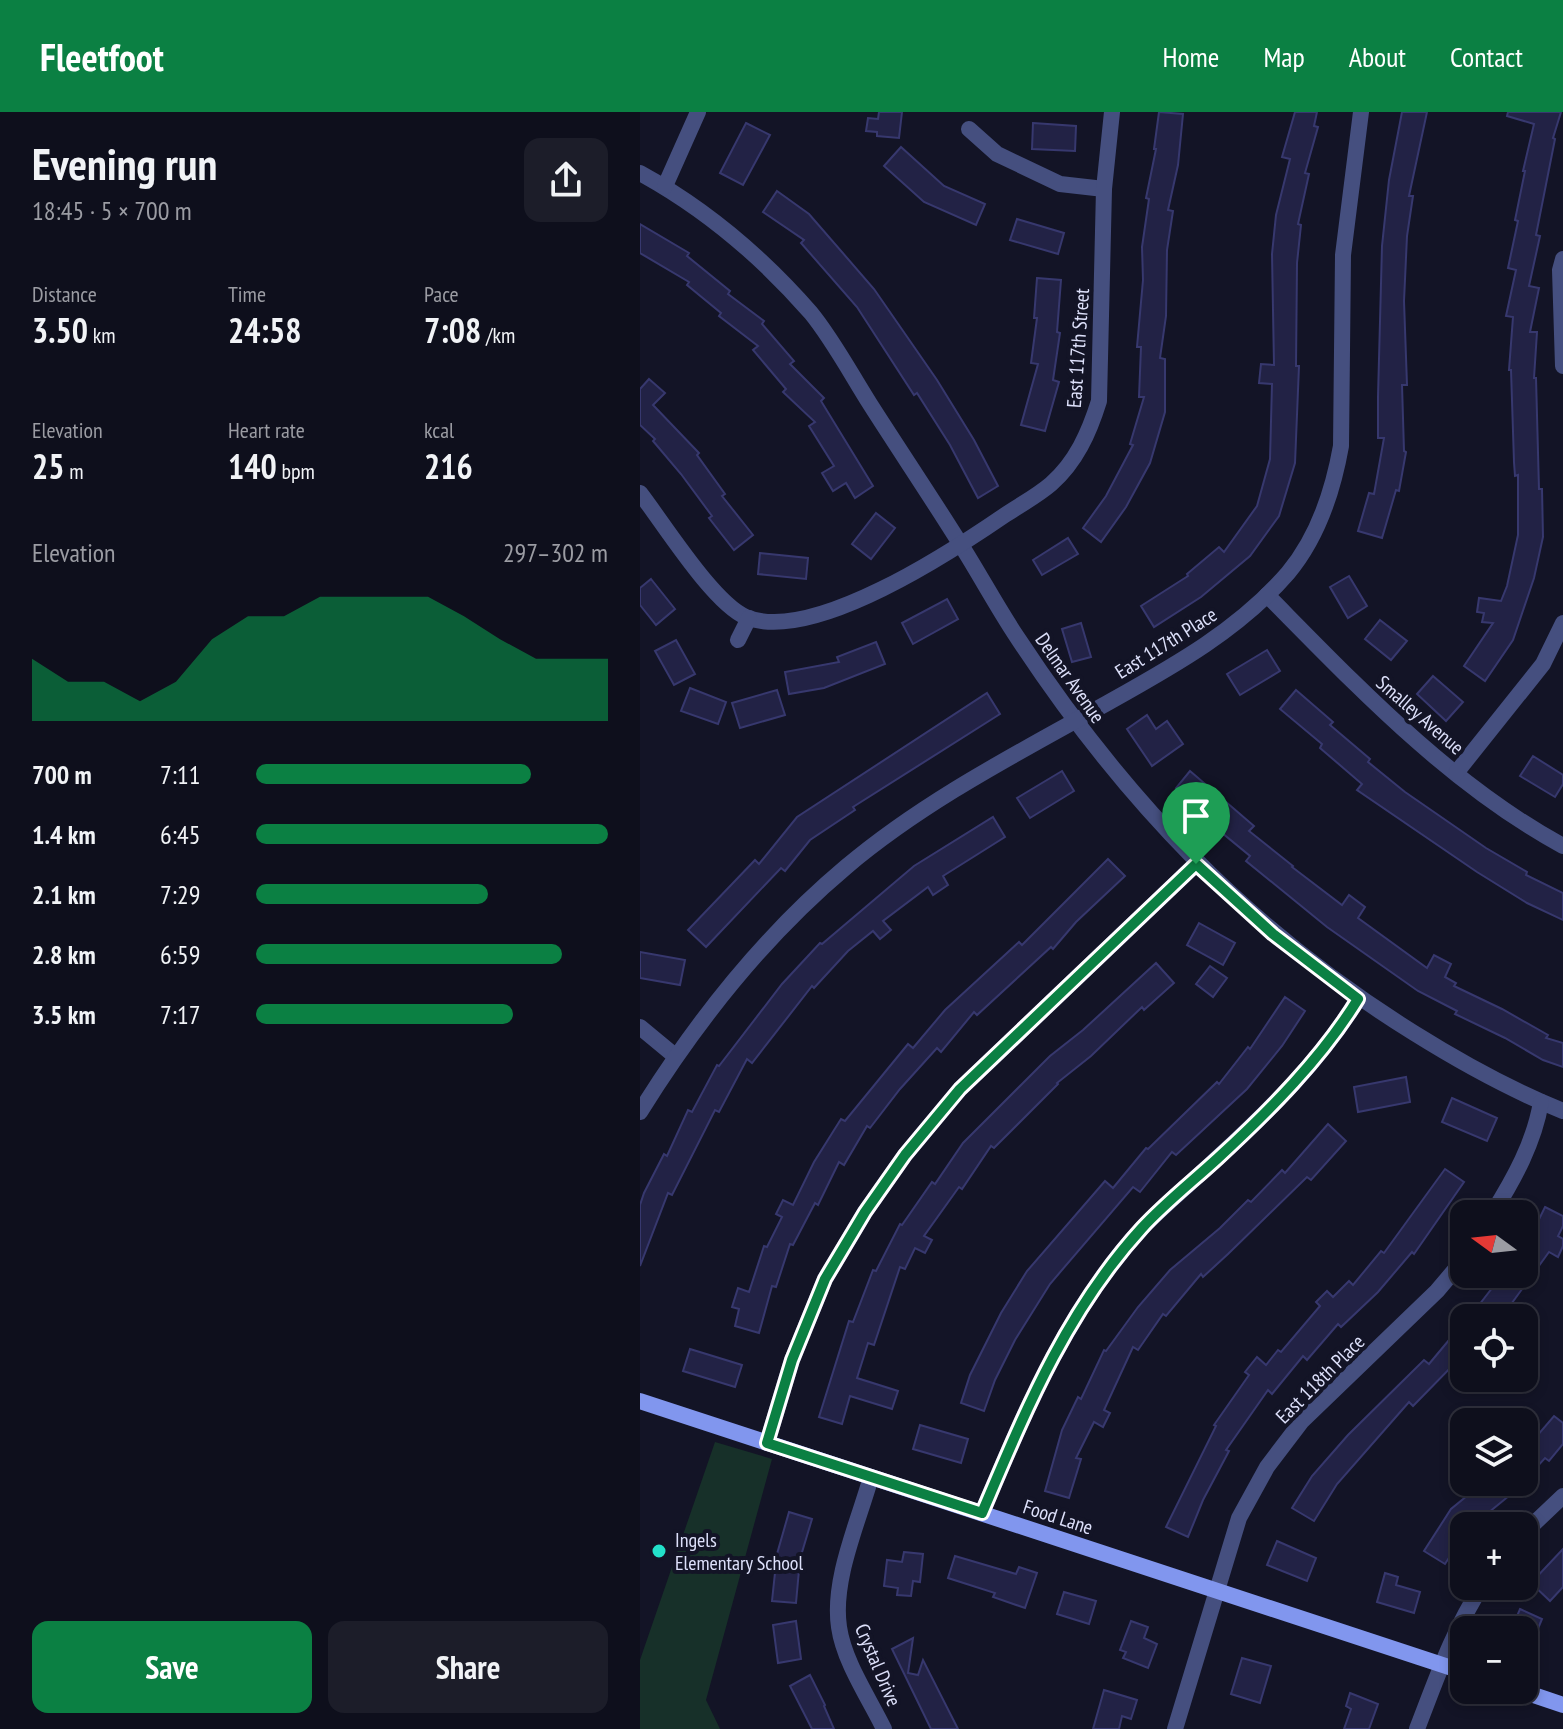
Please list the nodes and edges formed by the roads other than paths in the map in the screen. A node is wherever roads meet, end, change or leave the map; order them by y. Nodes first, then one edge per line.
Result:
1 (698, 112) edge
2 (1112, 112) edge
3 (1361, 112) edge
4 (969, 129) dead end
5 (640, 173) edge
6 (665, 186) junction
7 (1104, 189) junction
8 (1563, 259) edge
9 (1563, 366) edge
10 (640, 493) edge
11 (961, 546) junction
12 (1267, 595) junction
13 (749, 618) junction
14 (1563, 623) edge
15 (738, 640) dead end
16 (1075, 721) junction
17 (1456, 773) junction
18 (1563, 846) edge
19 (1196, 864) junction
20 (1358, 999) junction
21 (640, 1027) edge
22 (675, 1056) junction
23 (1541, 1102) junction
24 (1563, 1111) edge
25 (640, 1112) edge
26 (1501, 1200) edge
27 (1450, 1276) edge
28 (640, 1401) edge
29 (767, 1443) junction
30 (871, 1477) junction
31 (1563, 1496) edge
32 (982, 1513) junction
33 (1538, 1520) edge
34 (1216, 1590) junction
35 (1473, 1600) edge
36 (1441, 1664) junction
37 (1450, 1667) edge
38 (1538, 1696) edge
39 (1563, 1705) edge
40 (884, 1729) edge
41 (1175, 1729) edge
42 (1417, 1729) edge

1 - 6 street
2 - 7 street, East 117th Street
3 - 12 street, East 117th Place
4 - 7 street
5 - 6 street, Delmar Avenue
6 - 11 street, Delmar Avenue
7 - 11 street, East 117th Street
8 - 9 street
10 - 13 street
11 - 13 street, East 117th Street
11 - 16 street, Delmar Avenue
12 - 16 street, East 117th Place
12 - 17 street, Smalley Avenue
13 - 15 street
14 - 17 street
16 - 19 street, Delmar Avenue
16 - 22 street, East 117th Place
17 - 18 street, Smalley Avenue
19 - 20 street, Delmar Avenue
19 - 29 street
20 - 23 street, Delmar Avenue
20 - 32 street
21 - 22 street
22 - 25 street, East 117th Place
23 - 24 street, Delmar Avenue
23 - 26 street
27 - 34 street, East 118th Place
28 - 29 street, Food Lane
29 - 30 street, Food Lane
30 - 32 street, Food Lane
30 - 40 street, Crystal Drive
31 - 33 street
32 - 34 street, Food Lane
34 - 36 street, Food Lane
34 - 41 street, East 118th Place
35 - 36 street
36 - 37 street, Food Lane
36 - 42 street
38 - 39 street

